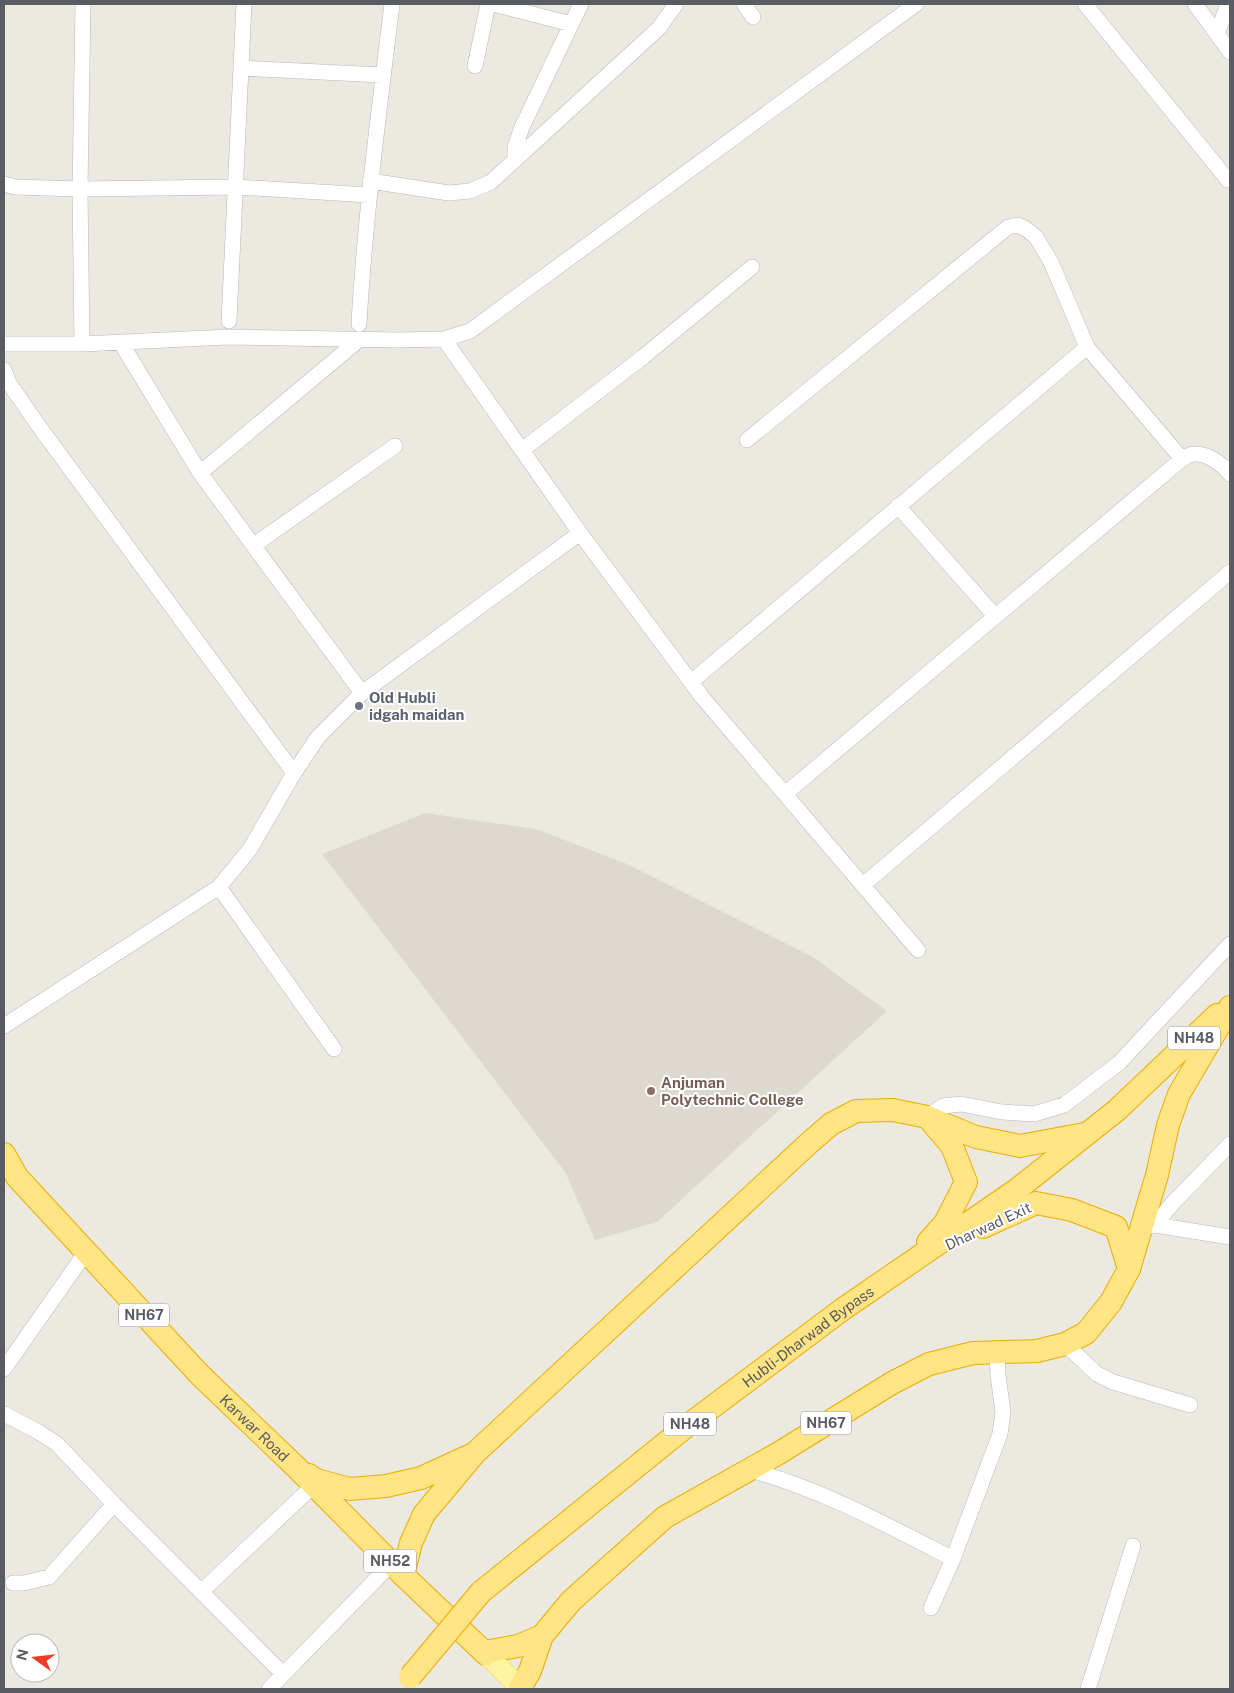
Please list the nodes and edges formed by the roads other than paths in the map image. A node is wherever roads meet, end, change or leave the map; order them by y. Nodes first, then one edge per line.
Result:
1 (83, 4) edge
2 (244, 4) edge
3 (392, 4) edge
4 (488, 4) edge
5 (493, 4) edge
6 (581, 4) edge
7 (676, 4) edge
8 (744, 4) edge
9 (916, 4) edge
10 (1085, 4) edge
11 (1194, 4) edge
12 (1228, 4) edge
13 (753, 17) dead end
14 (571, 24) junction
15 (1217, 34) junction
16 (1230, 52) edge
17 (475, 66) dead end
18 (241, 68) junction
19 (384, 75) junction
20 (515, 160) junction
21 (1228, 180) dead end
22 (4, 184) edge
23 (236, 186) junction
24 (370, 188) junction
25 (80, 189) junction
26 (752, 267) dead end
27 (229, 321) dead end
28 (359, 332) junction
29 (444, 339) junction
30 (120, 343) junction
31 (4, 344) edge
32 (82, 344) junction
33 (1087, 347) junction
34 (4, 370) edge
35 (747, 440) dead end
36 (395, 446) dead end
37 (522, 450) junction
38 (1182, 459) junction
39 (200, 473) junction
40 (1230, 474) edge
41 (898, 506) junction
42 (580, 533) junction
43 (254, 545) junction
44 (1230, 572) edge
45 (995, 616) junction
46 (691, 682) junction
47 (362, 693) junction
48 (294, 774) junction
49 (785, 794) junction
50 (863, 885) junction
51 (219, 887) junction
52 (1230, 944) edge
53 (918, 950) dead end
54 (1230, 1002) edge
55 (1230, 1007) edge
56 (4, 1026) edge
57 (334, 1049) dead end
58 (927, 1117) junction
59 (1088, 1134) junction
60 (1230, 1144) edge
61 (4, 1154) edge
62 (1148, 1227) junction
63 (1230, 1237) edge
64 (86, 1252) junction
65 (907, 1266) junction
66 (1129, 1269) junction
67 (1065, 1344) junction
68 (997, 1353) junction
69 (4, 1369) edge
70 (1190, 1405) dead end
71 (4, 1414) edge
72 (475, 1453) junction
73 (296, 1467) junction
74 (750, 1470) junction
75 (314, 1485) junction
76 (114, 1504) junction
77 (1133, 1546) dead end
78 (953, 1559) junction
79 (398, 1569) junction
80 (10, 1589) edge
81 (202, 1592) junction
82 (931, 1608) dead end
83 (542, 1636) junction
84 (486, 1654) junction
85 (283, 1674) junction
86 (406, 1683) edge
87 (269, 1689) edge
88 (520, 1689) edge
89 (1088, 1689) edge

1 - 25 street
2 - 18 street
3 - 19 street
4 - 17 street
5 - 14 street
6 - 14 street
7 - 20 street
8 - 13 street
9 - 29 street
10 - 21 street
11 - 15 street
12 - 15 street
14 - 20 street
15 - 16 street
18 - 19 street
18 - 23 street
19 - 24 street
20 - 24 street
22 - 25 street
23 - 24 street
23 - 25 street
23 - 27 street
24 - 28 street
25 - 32 street
26 - 37 street
28 - 29 street
28 - 30 street
28 - 39 street
29 - 37 street
30 - 32 street
30 - 39 street
31 - 32 street
33 - 35 street
33 - 38 street
33 - 41 street
34 - 48 street
36 - 43 street
37 - 42 street
38 - 40 street
38 - 45 street
39 - 43 street
41 - 45 street
41 - 46 street
42 - 46 street
42 - 47 street
43 - 47 street
44 - 50 street
45 - 49 street
46 - 49 street
47 - 48 street
48 - 51 street
49 - 50 street
50 - 53 street
51 - 56 street
51 - 57 street
52 - 58 street
54 - 59 highway, Hubli-Dharwad Bypass / NH48
55 - 62 highway
58 - 59 highway
58 - 65 highway
58 - 72 highway, NH67
59 - 65 highway, Hubli-Dharwad Bypass / NH48
60 - 62 street
61 - 64 highway, Karwar Road / NH67
62 - 63 street
62 - 66 highway
64 - 69 street
64 - 73 highway, Karwar Road / NH67
65 - 66 highway, Dharwad Exit
65 - 86 highway, Hubli-Dharwad Bypass / NH48, bridge
66 - 67 highway, NH67
67 - 68 highway, NH67
67 - 70 street
68 - 74 highway, NH67
68 - 78 street
71 - 76 street
72 - 73 highway, NH67
72 - 79 highway
73 - 75 highway, Karwar Road / NH52
74 - 78 street
74 - 83 highway, NH67
75 - 79 highway, Karwar Road / NH52
75 - 81 street
76 - 80 street
76 - 81 street
77 - 89 street
78 - 82 street
79 - 84 highway, Karwar Road / NH52
79 - 85 street
81 - 85 street
83 - 84 highway, NH67
83 - 88 highway
84 - 88 main road, Karwar Road / NH52
85 - 87 street

